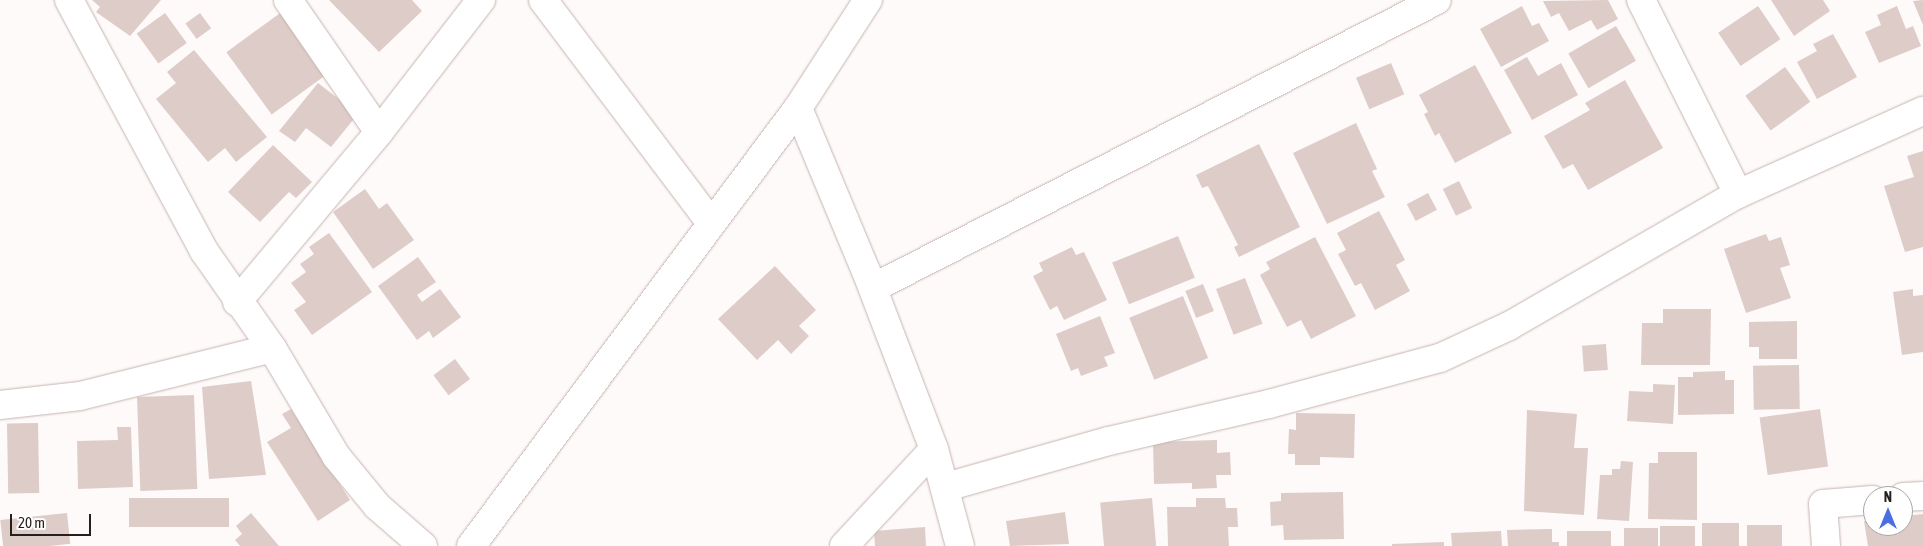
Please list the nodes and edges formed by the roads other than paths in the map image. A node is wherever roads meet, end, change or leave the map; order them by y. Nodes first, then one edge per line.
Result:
1 (69, 0) edge
2 (288, 0) edge
3 (481, 0) edge
4 (543, 0) edge
5 (1437, 0) edge
6 (1641, 0) edge
7 (859, 5) edge
8 (798, 108) junction
9 (1923, 110) edge
10 (380, 132) junction
11 (1738, 194) junction
12 (711, 223) junction
13 (872, 288) junction
14 (237, 302) junction
15 (272, 348) junction
16 (0, 405) edge
17 (934, 449) junction
18 (946, 487) junction
19 (1863, 501) edge
20 (423, 546) edge
21 (471, 546) edge
22 (844, 546) edge
23 (960, 546) edge
24 (1826, 546) edge

1 - 14 street
2 - 10 street
3 - 10 street
4 - 12 street
5 - 13 street
6 - 11 street
7 - 8 street
8 - 12 street
8 - 13 street
9 - 11 street
10 - 14 street
11 - 18 street
12 - 21 street
13 - 17 street
14 - 15 street
15 - 16 street
15 - 20 street
17 - 18 street
17 - 22 street
18 - 23 street
19 - 24 street

